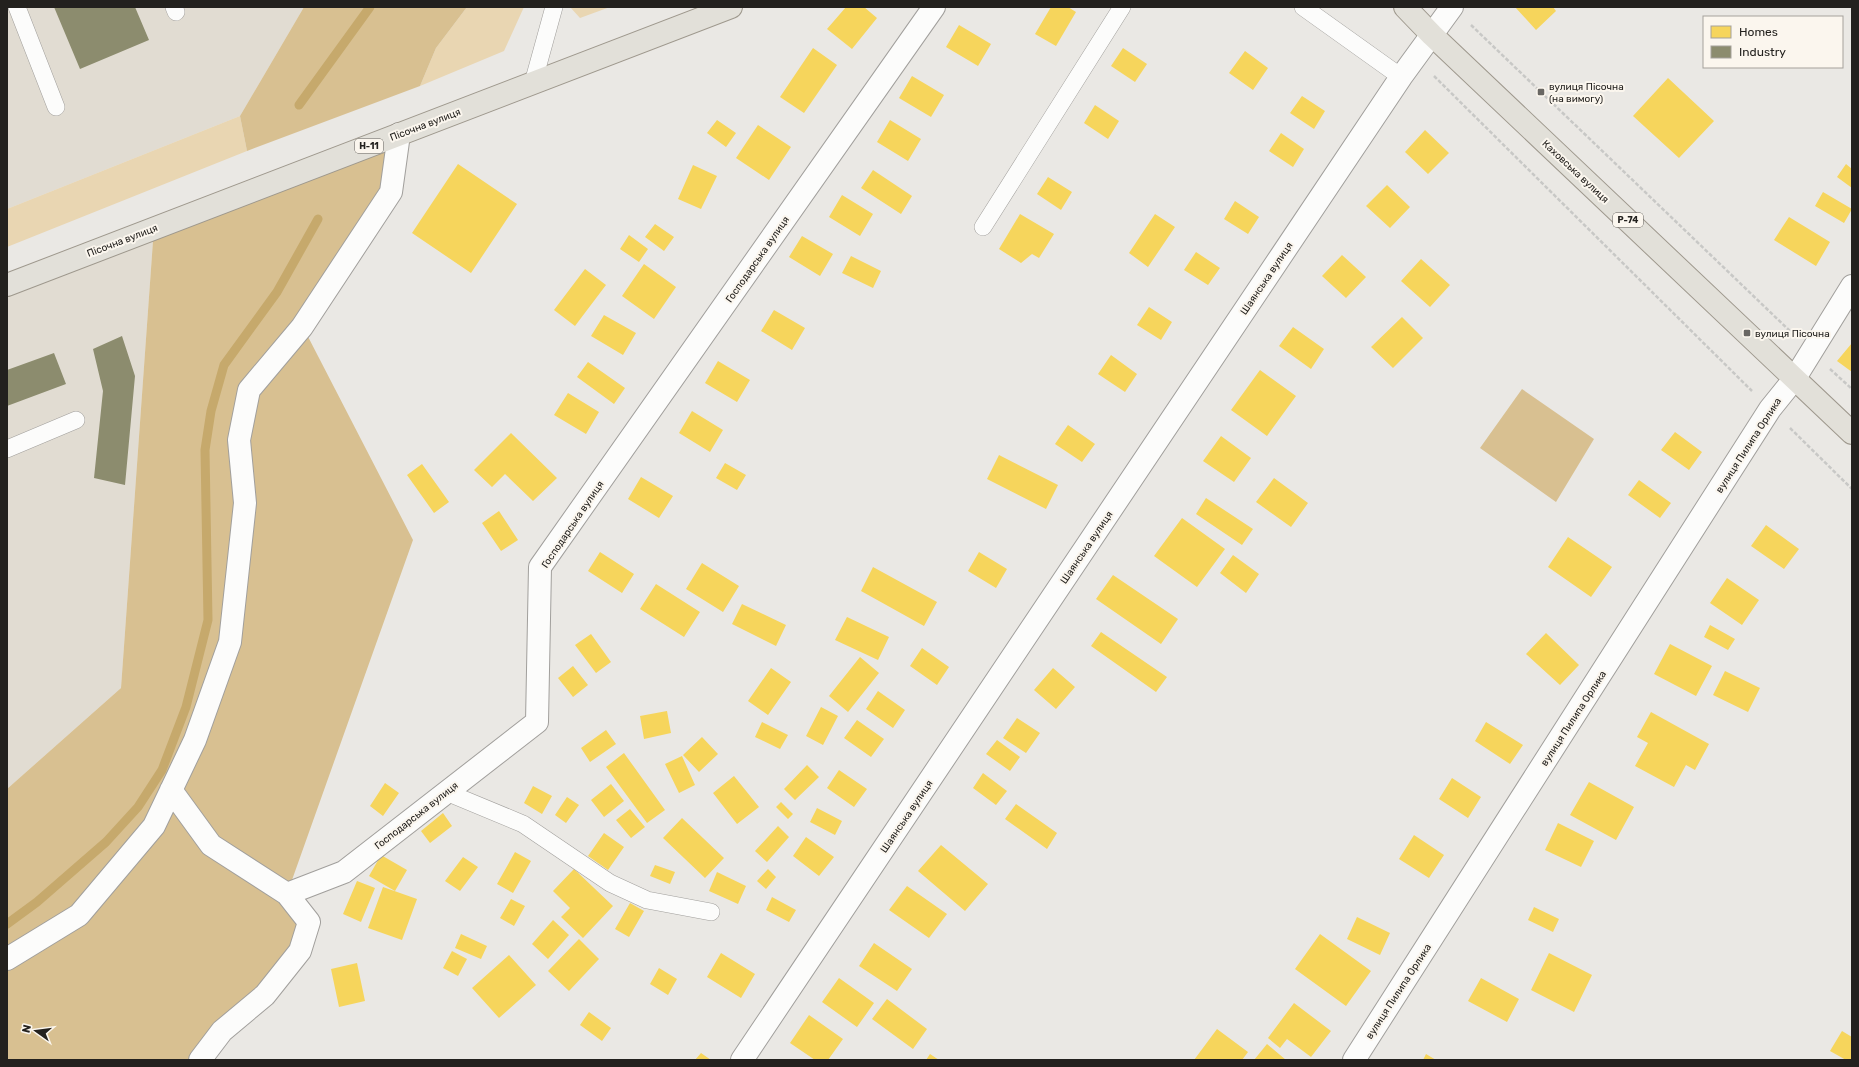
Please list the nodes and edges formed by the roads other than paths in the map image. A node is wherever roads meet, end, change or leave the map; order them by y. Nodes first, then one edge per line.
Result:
1 (16, 7) edge
2 (554, 7) edge
3 (731, 7) edge
4 (934, 7) edge
5 (1122, 7) edge
6 (1304, 7) edge
7 (1406, 7) edge
8 (1452, 7) edge
9 (1432, 35) junction
10 (1401, 77) junction
11 (533, 83) junction
12 (56, 107) dead end
13 (399, 134) junction
14 (983, 227) dead end
15 (7, 285) edge
16 (1852, 286) edge
17 (1795, 378) junction
18 (76, 420) dead end
19 (1852, 433) edge
20 (7, 449) edge
21 (171, 790) junction
22 (446, 792) junction
23 (287, 894) junction
24 (711, 912) dead end
25 (7, 959) edge
26 (200, 1060) edge
27 (742, 1060) edge
28 (1354, 1060) edge

1 - 12 lane
2 - 11 lane
3 - 11 main road, Пісочна вулиця / Н-11
4 - 22 street, Господарська вулиця
5 - 14 lane
6 - 10 lane
7 - 9 main road, Каховська вулиця / Р-74
8 - 9 street, Шаянська вулиця
9 - 10 street, Шаянська вулиця
9 - 17 main road, Каховська вулиця / Р-74
10 - 27 street, Шаянська вулиця
11 - 13 main road, Пісочна вулиця / Н-11
13 - 15 main road, Пісочна вулиця / Н-11
13 - 21 street
16 - 17 street, вулиця Пилипа Орлика
17 - 19 main road, Каховська вулиця / Р-74
17 - 28 street, вулиця Пилипа Орлика
18 - 20 lane
21 - 23 street
21 - 25 street
22 - 23 street, Господарська вулиця
22 - 24 lane
23 - 26 street

